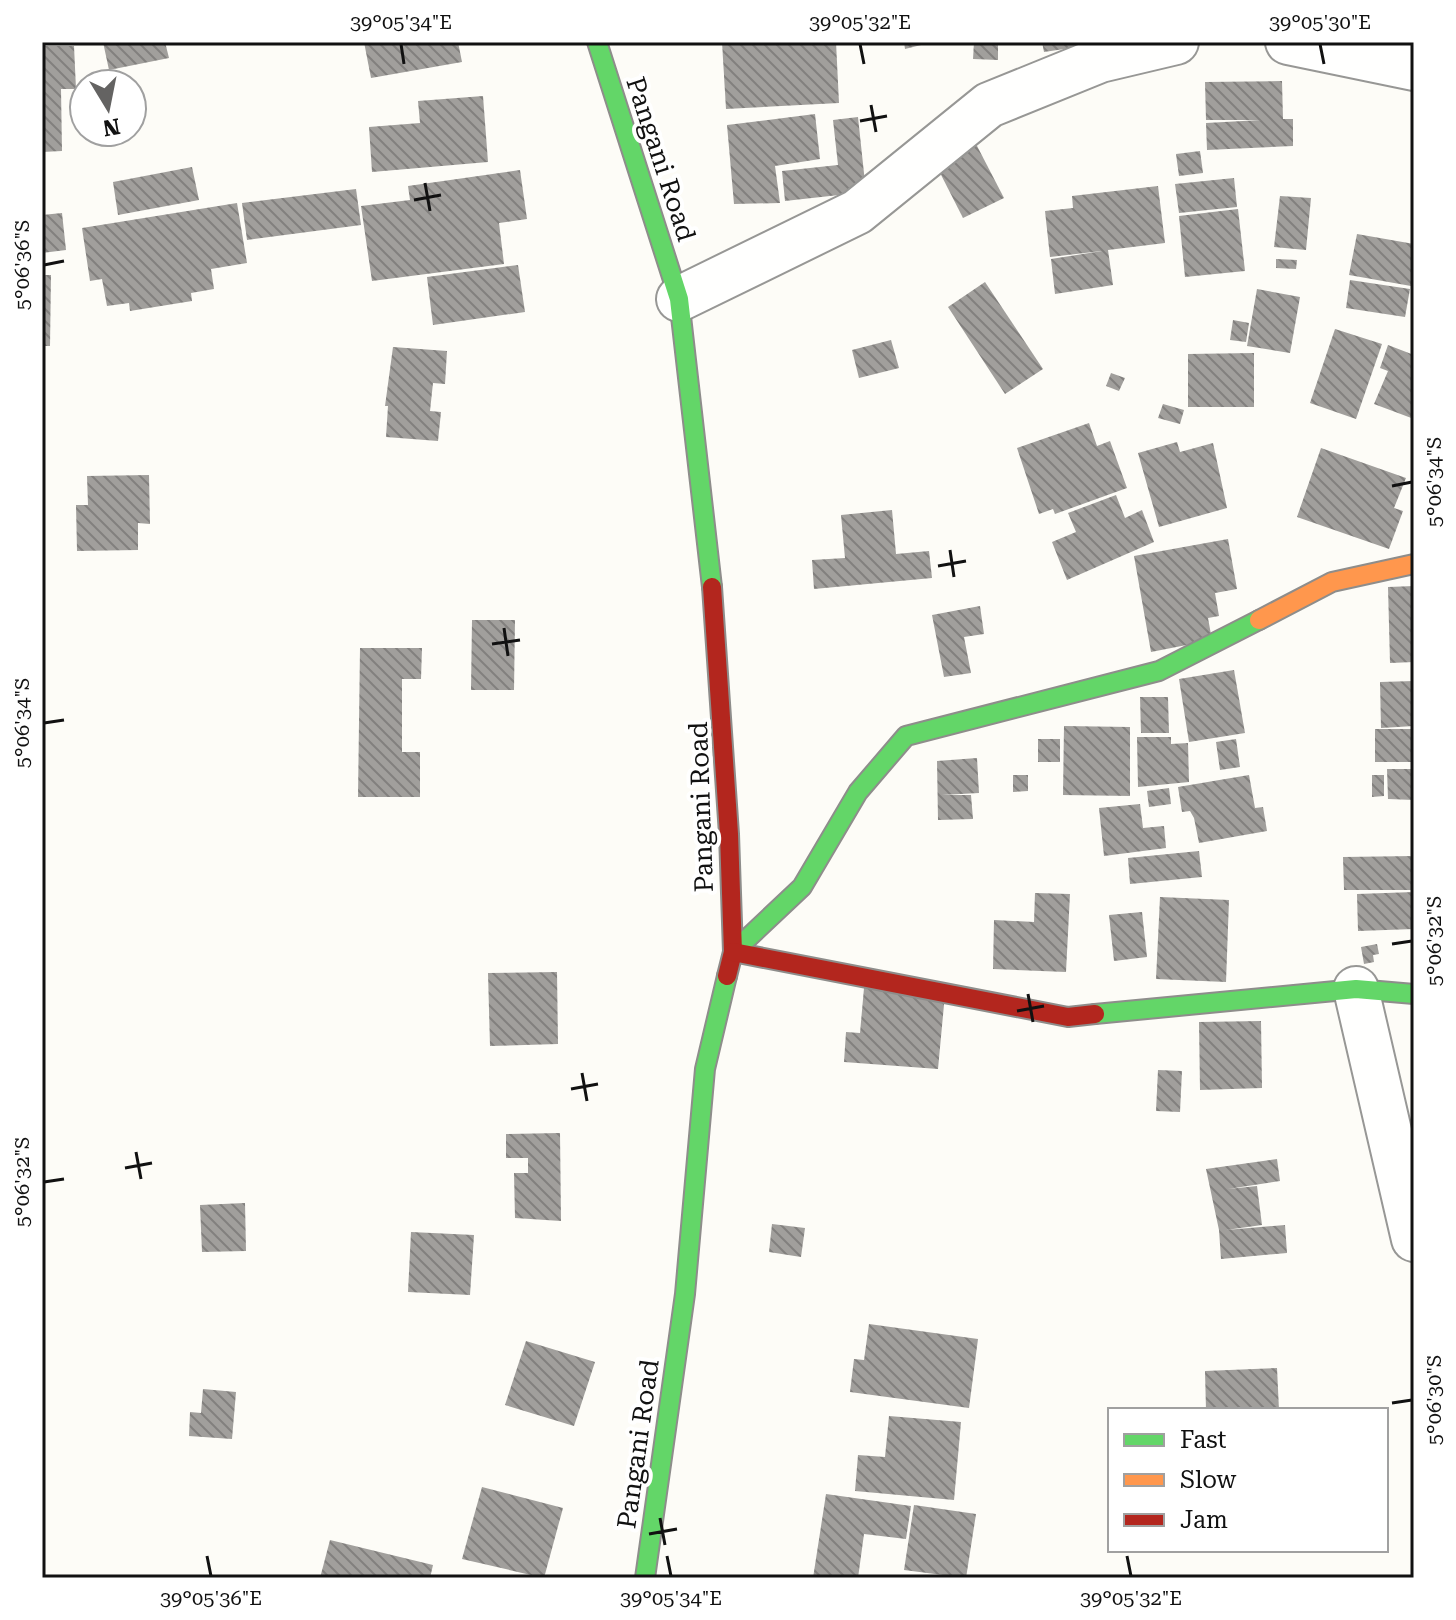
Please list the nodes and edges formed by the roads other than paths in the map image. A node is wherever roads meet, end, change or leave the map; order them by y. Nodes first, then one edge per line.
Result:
1 (597, 42) edge
2 (1176, 42) edge
3 (1288, 42) edge
4 (1414, 68) edge
5 (679, 299) junction
6 (1414, 564) edge
7 (733, 952) junction
8 (1356, 989) junction
9 (1414, 994) edge
10 (1414, 1239) edge
11 (645, 1578) edge

1 - 5 main road, Pangani Road
2 - 5 street
3 - 4 street
5 - 7 main road, Pangani Road
6 - 7 main road
7 - 8 main road
7 - 11 main road, Pangani Road
8 - 9 main road
8 - 10 street

